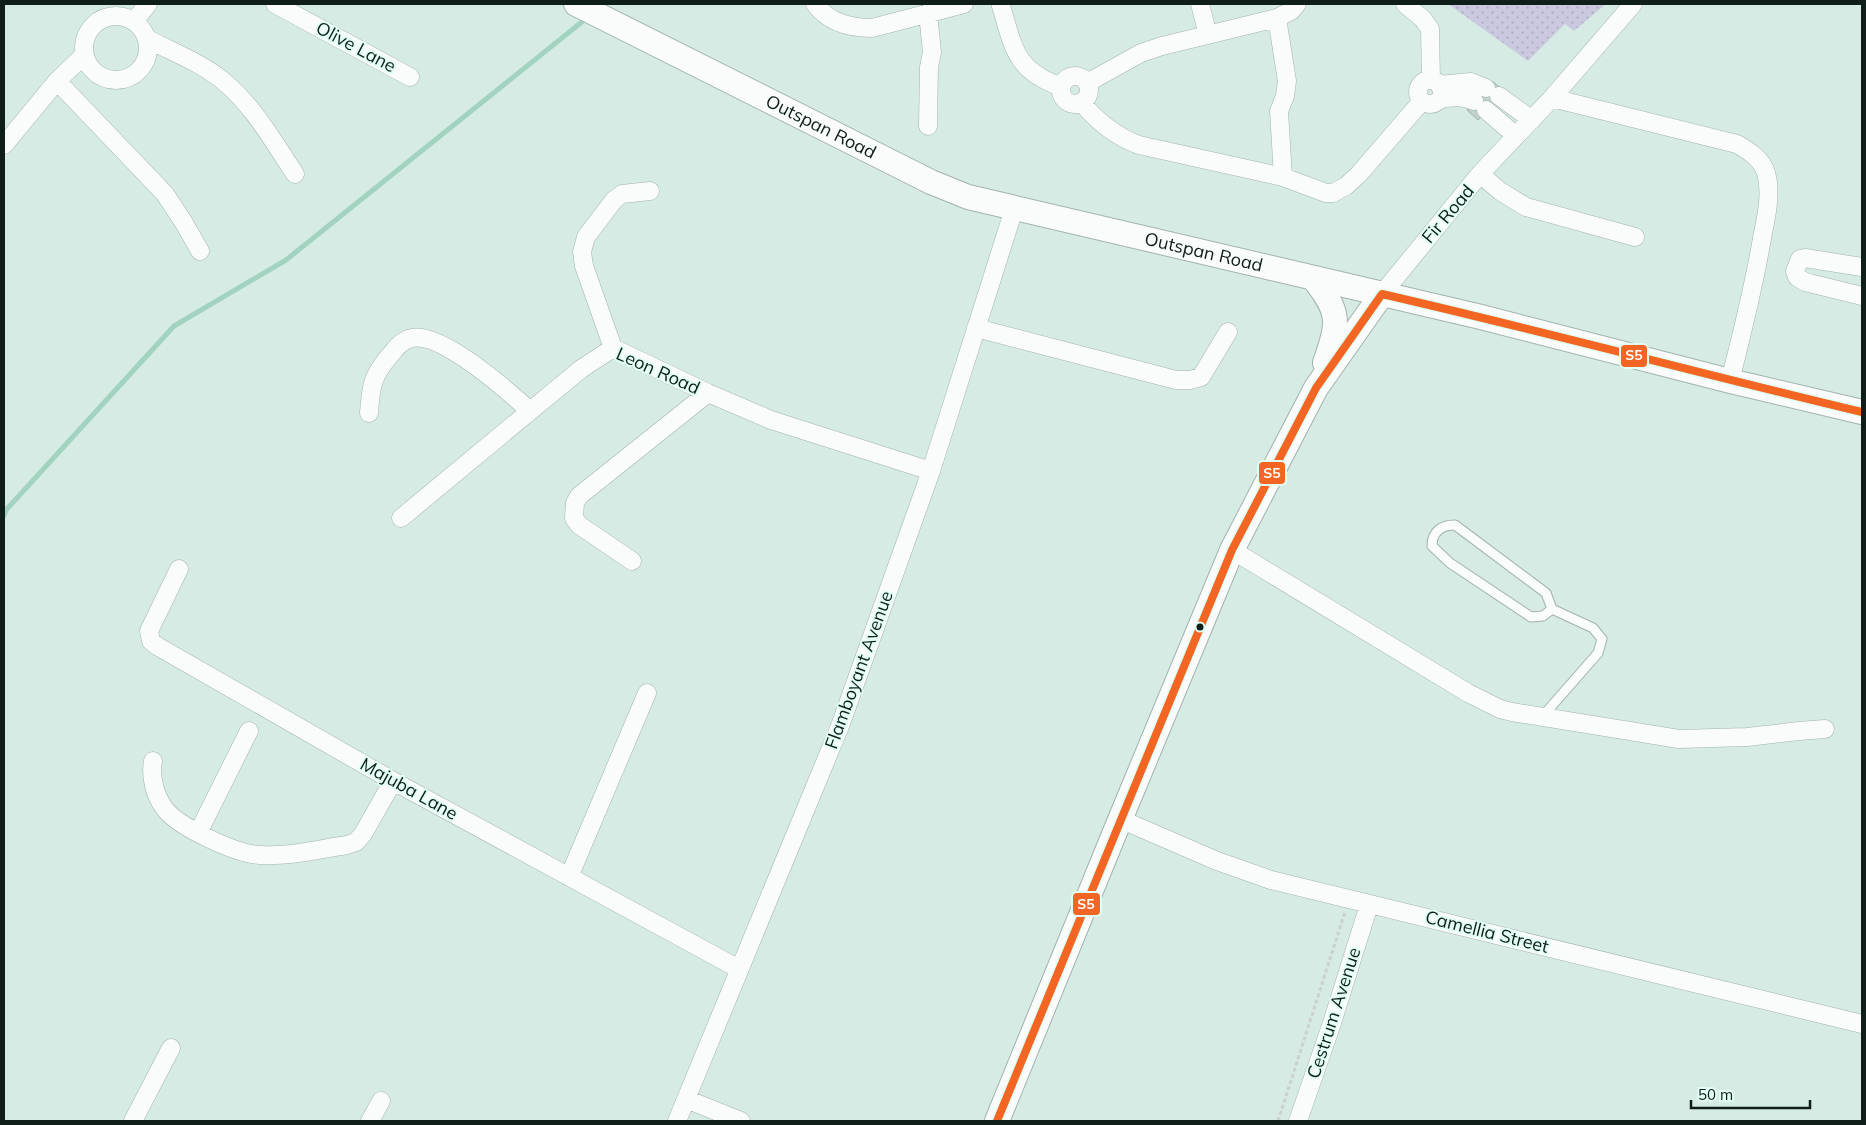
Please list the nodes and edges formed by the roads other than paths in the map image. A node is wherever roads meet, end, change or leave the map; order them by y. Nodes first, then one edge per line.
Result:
1 (148, 4) edge
2 (275, 4) edge
3 (576, 4) edge
4 (814, 4) edge
5 (964, 4) edge
6 (999, 4) edge
7 (1200, 4) edge
8 (1297, 4) edge
9 (1405, 4) edge
10 (1633, 4) edge
11 (928, 13) junction
12 (1277, 18) junction
13 (134, 21) junction
14 (1208, 35) junction
15 (148, 39) junction
16 (84, 55) junction
17 (410, 77) dead end
18 (57, 81) junction
19 (1087, 83) junction
20 (1061, 87) junction
21 (1437, 88) junction
22 (1552, 98) junction
23 (1082, 102) junction
24 (1532, 120) junction
25 (928, 126) dead end
26 (1516, 136) junction
27 (4, 145) edge
28 (295, 174) dead end
29 (1480, 174) junction
30 (1283, 177) junction
31 (650, 191) dead end
32 (1014, 209) junction
33 (1635, 237) dead end
34 (200, 251) dead end
35 (1862, 267) edge
36 (1313, 278) junction
37 (1382, 294) junction
38 (1862, 296) edge
39 (976, 328) junction
40 (1228, 332) dead end
41 (613, 348) junction
42 (1730, 381) junction
43 (1316, 388) junction
44 (708, 393) junction
45 (530, 411) junction
46 (1862, 412) edge
47 (369, 413) dead end
48 (931, 471) junction
49 (401, 518) dead end
50 (1232, 550) junction
51 (632, 561) dead end
52 (179, 569) dead end
53 (1552, 609) junction
54 (647, 693) dead end
55 (1542, 717) junction
56 (1826, 729) dead end
57 (250, 732) dead end
58 (153, 761) dead end
59 (393, 781) junction
60 (1120, 819) junction
61 (198, 833) junction
62 (569, 877) junction
63 (1369, 905) junction
64 (739, 969) junction
65 (1862, 1024) edge
66 (171, 1048) dead end
67 (686, 1099) junction
68 (381, 1101) dead end
69 (133, 1121) edge
70 (370, 1121) edge
71 (677, 1121) edge
72 (741, 1121) edge
73 (997, 1121) edge
74 (1298, 1121) edge

1 - 13 street
2 - 17 street, Olive Lane
3 - 32 street, Outspan Road
4 - 11 street
5 - 11 street
6 - 20 street
7 - 14 street
8 - 12 street
9 - 21 street
10 - 22 street, Fir Road
11 - 25 street
12 - 14 street
12 - 30 street
13 - 15 street
13 - 16 street
14 - 19 street
15 - 16 street
15 - 28 street
16 - 18 street
18 - 27 street
18 - 34 street
19 - 20 street
19 - 23 street
20 - 23 street
21 - 24 street
21 - 26 street
21 - 30 street
22 - 24 street, Fir Road
22 - 42 street
23 - 30 street
24 - 26 street, Fir Road
26 - 29 street, Fir Road
29 - 33 street
29 - 37 street, Fir Road
31 - 41 street
32 - 36 street, Outspan Road
32 - 39 street, Flamboyant Avenue
35 - 38 street
36 - 37 street, Outspan Road
36 - 43 street
37 - 42 street, Outspan Road
37 - 43 street
39 - 40 street
39 - 48 street, Flamboyant Avenue
41 - 44 street, Leon Road
41 - 45 street, Leon Road
42 - 46 street, Outspan Road
43 - 50 street
44 - 48 street, Leon Road
44 - 51 street
45 - 47 street
45 - 49 street, Leon Road
48 - 64 street, Flamboyant Avenue
50 - 55 street
50 - 60 street
52 - 59 street, Majuba Lane
53 - 53 lane
53 - 55 lane
54 - 62 street
55 - 56 street
57 - 61 street
58 - 61 street
59 - 61 street
59 - 62 street, Majuba Lane
60 - 63 street, Camellia Street
60 - 73 street
62 - 64 street, Majuba Lane
63 - 65 street, Camellia Street
63 - 74 street, Cestrum Avenue
64 - 67 street, Flamboyant Avenue
66 - 69 street
67 - 71 street, Flamboyant Avenue
67 - 72 street
68 - 70 street

